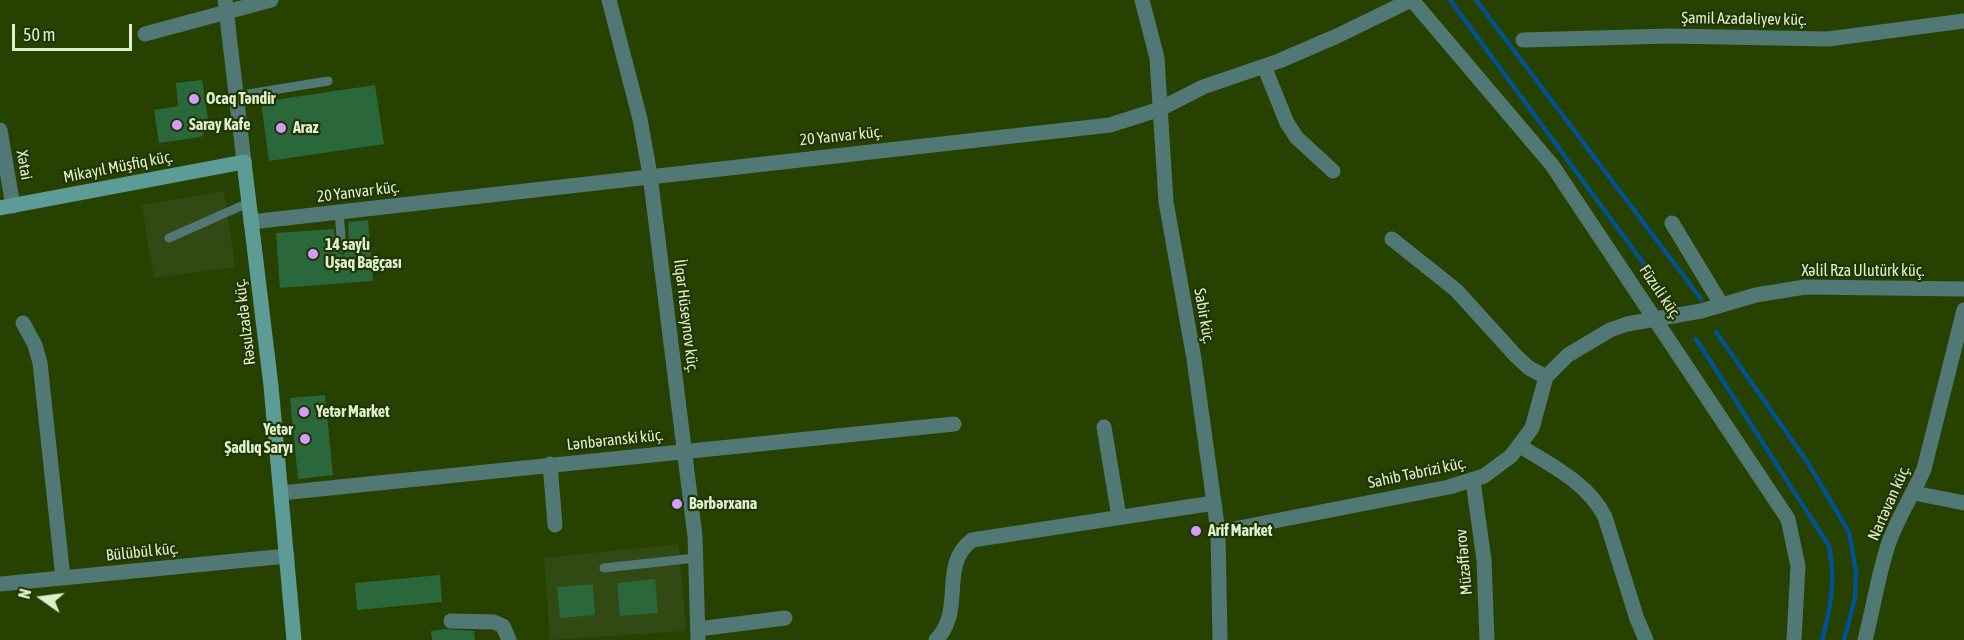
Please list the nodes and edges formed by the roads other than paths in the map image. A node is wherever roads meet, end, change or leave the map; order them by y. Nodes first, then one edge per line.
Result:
1 (271, 0) edge
2 (609, 0) edge
3 (1142, 0) edge
4 (1411, 0) edge
5 (226, 6) edge
6 (1964, 21) edge
7 (145, 34) dead end
8 (1523, 40) dead end
9 (1264, 66) junction
10 (328, 81) dead end
11 (236, 96) junction
12 (1161, 109) junction
13 (0, 130) edge
14 (244, 162) junction
15 (1333, 171) dead end
16 (650, 175) junction
17 (249, 203) junction
18 (6, 207) edge
19 (339, 212) junction
20 (251, 222) junction
21 (1672, 223) dead end
22 (169, 238) dead end
23 (1392, 239) dead end
24 (342, 248) dead end
25 (1964, 289) edge
26 (1721, 304) junction
27 (1964, 310) edge
28 (1657, 320) junction
29 (23, 323) dead end
30 (1546, 377) junction
31 (954, 424) dead end
32 (1104, 427) dead end
33 (1520, 446) junction
34 (684, 451) junction
35 (550, 464) junction
36 (1473, 481) junction
37 (281, 493) junction
38 (1914, 493) junction
39 (1214, 503) junction
40 (1964, 503) edge
41 (1119, 517) junction
42 (555, 525) dead end
43 (1218, 532) junction
44 (286, 556) junction
45 (696, 558) junction
46 (604, 568) dead end
47 (63, 578) junction
48 (0, 584) edge
49 (785, 618) dead end
50 (451, 621) dead end
51 (698, 634) edge
52 (294, 640) edge
53 (509, 640) edge
54 (936, 640) edge
55 (1220, 640) edge
56 (1487, 640) edge
57 (1646, 640) edge
58 (1794, 640) edge
59 (1865, 640) edge

1 - 5 street
2 - 16 street, İlqar Hüseynov küç.
3 - 12 street, Sabir küç.
4 - 9 street, 20 Yanvar küç.
4 - 28 street, Füzuli küç.
5 - 7 street
5 - 11 street, Rəsulzadə küç.
6 - 8 street, Şamil Azadəliyev küç.
9 - 12 street, 20 Yanvar küç.
9 - 15 street
10 - 11 lane
11 - 14 street, Rəsulzadə küç.
12 - 16 street, 20 Yanvar küç.
12 - 39 street, Sabir küç.
13 - 18 street, Xətai
14 - 17 main road, Rəsulzadə küç.
14 - 18 main road, Mikayıl Müşfiq küç.
16 - 19 street, 20 Yanvar küç.
16 - 34 street, İlqar Hüseynov küç.
17 - 20 main road, Rəsulzadə küç.
17 - 22 lane
19 - 20 street, 20 Yanvar küç.
19 - 24 lane
20 - 37 main road, Rəsulzadə küç.
21 - 26 street
23 - 30 street
25 - 26 street, Xəlil Rza Ulutürk küç.
26 - 28 street, Xəlil Rza Ulutürk küç.
27 - 38 street, Nartəvan küç.
28 - 30 street, Sahib Təbrizi küç.
28 - 58 street, Füzuli küç.
29 - 47 street
30 - 33 street, Sahib Təbrizi küç.
31 - 34 street, Lənbəranski küç.
32 - 41 street
33 - 36 street, Sahib Təbrizi küç.
33 - 57 street
34 - 35 street, Lənbəranski küç.
34 - 45 street, İlqar Hüseynov küç.
35 - 37 street, Lənbəranski küç.
35 - 42 street
36 - 43 street, Sahib Təbrizi küç.
36 - 56 street, Müzəffərov
37 - 44 main road, Rəsulzadə küç.
38 - 40 street
38 - 59 street, Nartəvan küç.
39 - 41 street
39 - 43 street, Sabir küç.
41 - 54 street
43 - 55 street, Sabir küç.
44 - 47 street, Bülübül küç.
44 - 52 main road, Rəsulzadə küç.
45 - 46 lane
45 - 51 street, İlqar Hüseynov küç.
47 - 48 street, Bülübül küç.
49 - 51 street
50 - 53 street

